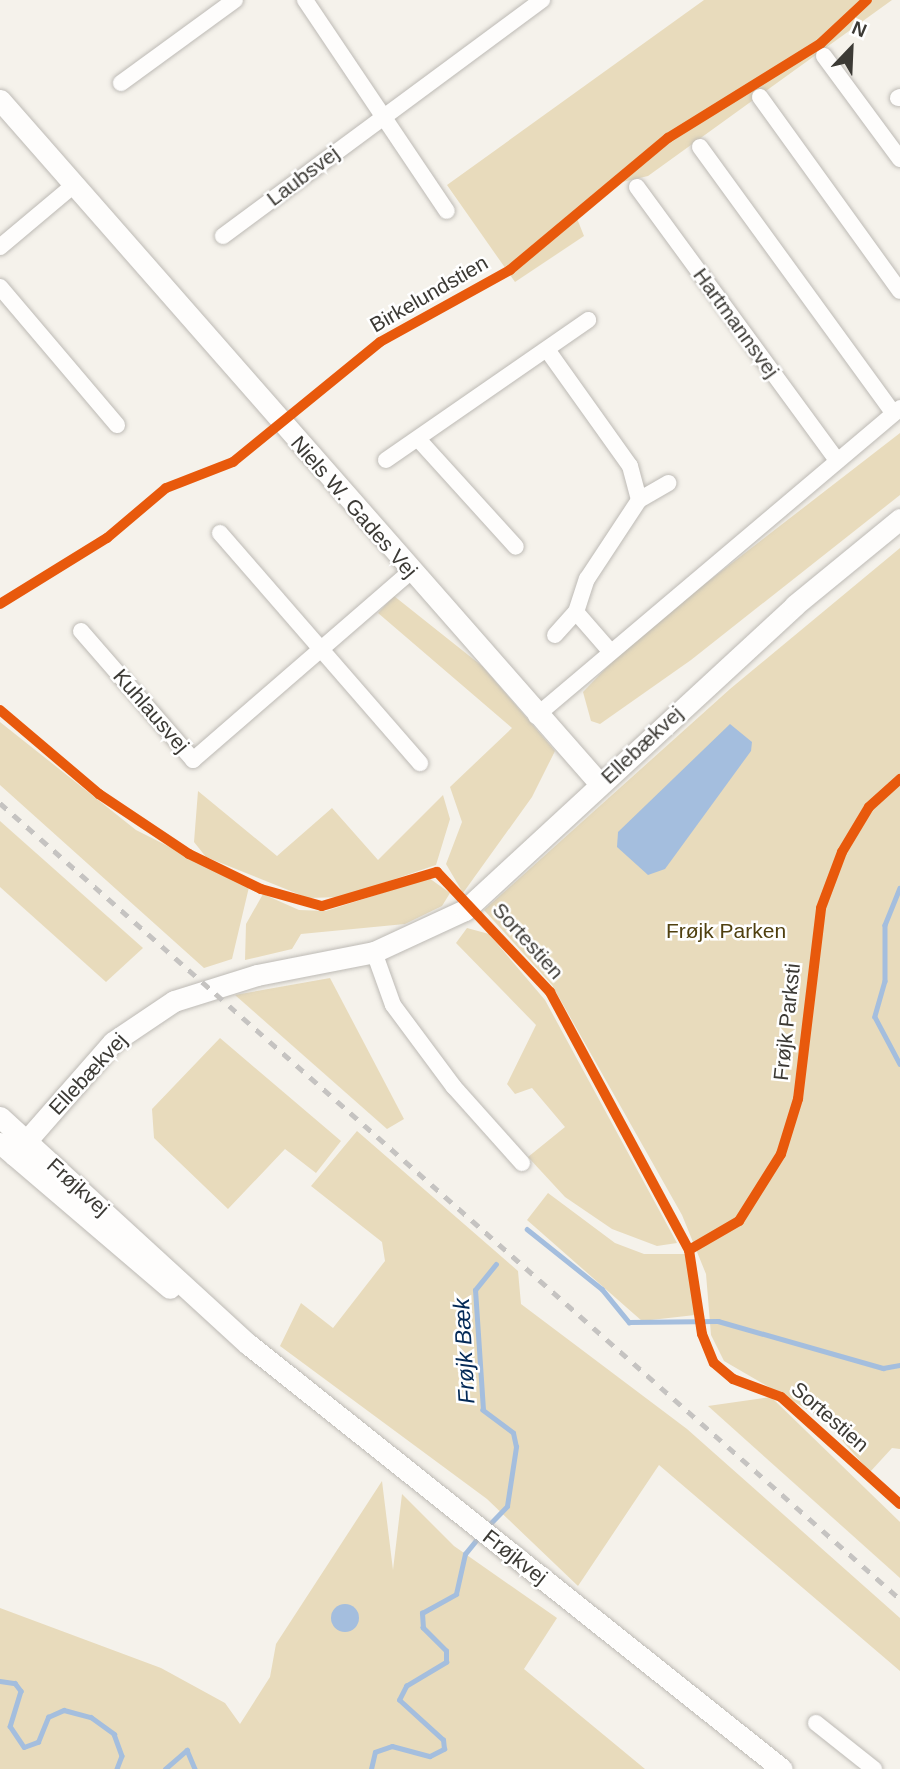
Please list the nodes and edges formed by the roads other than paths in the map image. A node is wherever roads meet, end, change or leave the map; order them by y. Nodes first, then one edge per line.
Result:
1 (235, 0) edge
2 (305, 0) edge
3 (542, 0) edge
4 (824, 56) dead end
5 (121, 83) dead end
6 (760, 97) dead end
7 (0, 100) edge
8 (383, 116) junction
9 (699, 146) dead end
10 (900, 159) edge
11 (74, 185) junction
12 (637, 187) dead end
13 (447, 211) dead end
14 (223, 236) dead end
15 (0, 247) edge
16 (0, 288) edge
17 (900, 291) edge
18 (588, 320) dead end
19 (548, 351) junction
20 (896, 411) edge
21 (117, 425) dead end
22 (419, 440) junction
23 (836, 459) junction
24 (386, 460) dead end
25 (668, 483) dead end
26 (639, 500) junction
27 (900, 519) edge
28 (220, 533) dead end
29 (516, 547) dead end
30 (410, 572) junction
31 (576, 612) junction
32 (81, 631) dead end
33 (555, 635) dead end
34 (321, 649) junction
35 (610, 651) junction
36 (536, 716) junction
37 (420, 763) dead end
38 (600, 784) junction
39 (374, 952) junction
40 (0, 1117) edge
41 (13, 1146) edge
42 (522, 1163) dead end
43 (816, 1723) dead end
44 (782, 1769) edge
45 (874, 1769) edge

1 - 5 street
2 - 8 street
3 - 8 street, Laubsvej
4 - 10 street
6 - 17 street
7 - 11 street, Niels W. Gades Vej
8 - 13 street
8 - 14 street, Laubsvej
9 - 20 street
11 - 15 street
11 - 30 street, Niels W. Gades Vej
12 - 23 street, Hartmannsvej
16 - 21 street
18 - 19 street
19 - 22 street
19 - 26 street
20 - 23 street
22 - 24 street
22 - 29 street
23 - 35 street
25 - 26 street
26 - 31 street
27 - 38 street, Ellebækvej
28 - 34 street
30 - 34 street, Kuhlausvej
30 - 36 street, Niels W. Gades Vej
31 - 33 street
31 - 35 street
32 - 34 street, Kuhlausvej
34 - 37 street
35 - 36 street
36 - 38 street, Niels W. Gades Vej
38 - 39 street, Ellebækvej
39 - 41 street, Ellebækvej
39 - 42 street
40 - 41 street, Frøjkvej
41 - 44 street, Frøjkvej
43 - 45 street

